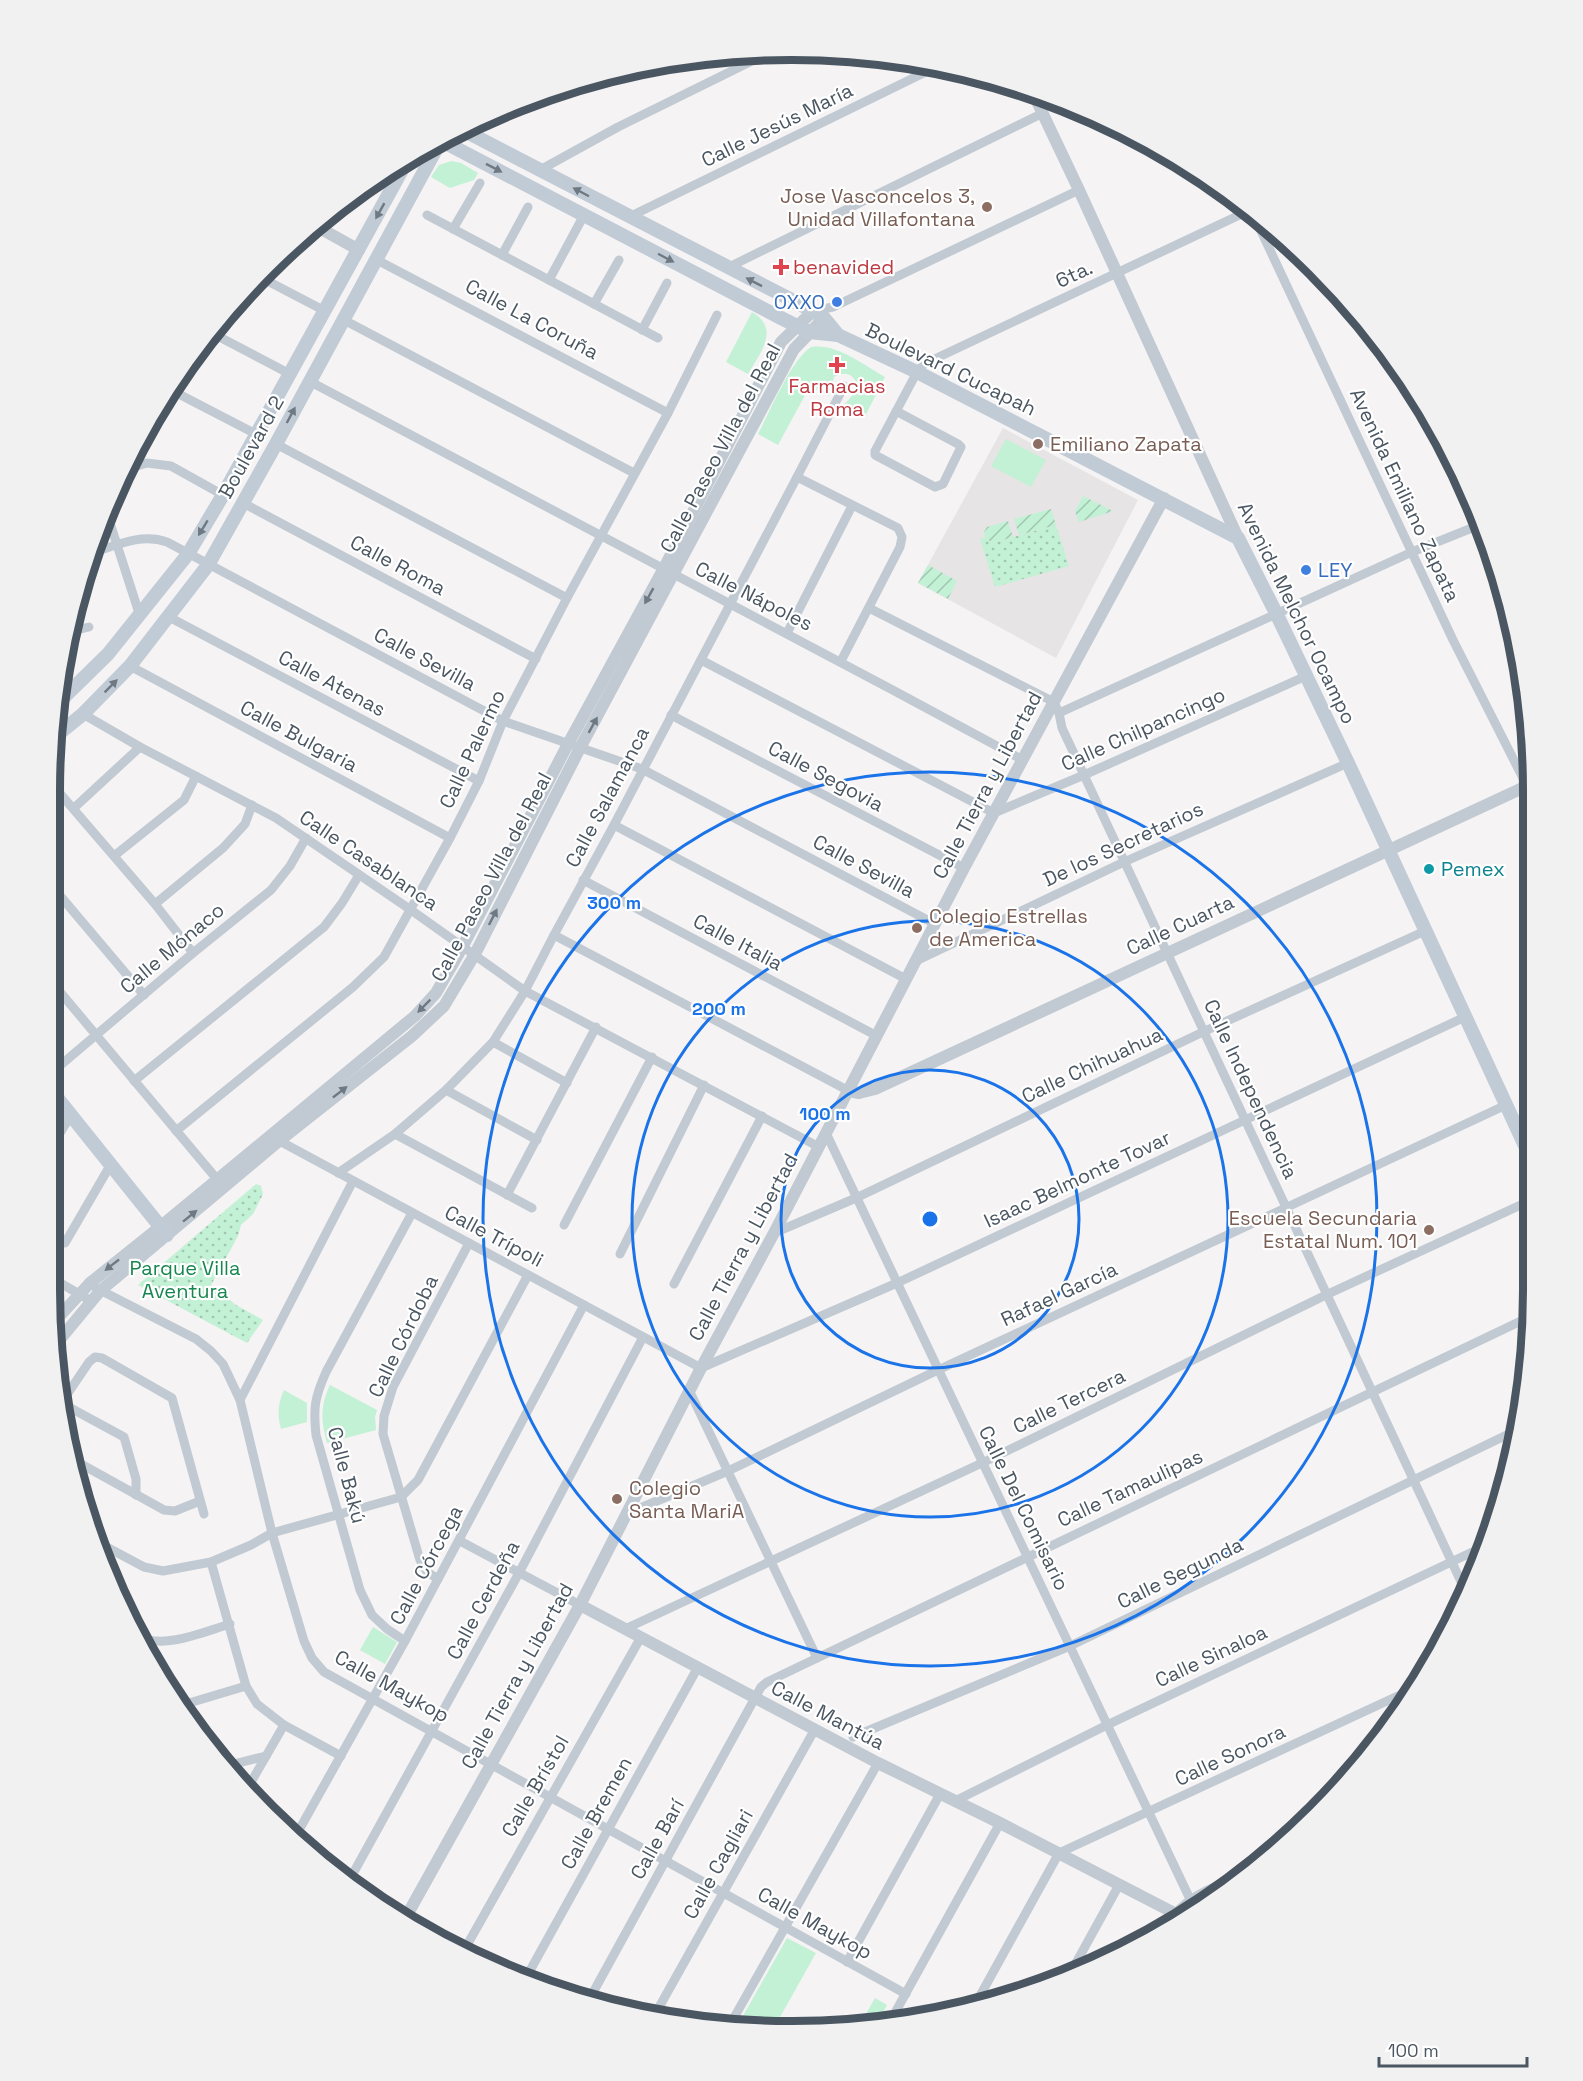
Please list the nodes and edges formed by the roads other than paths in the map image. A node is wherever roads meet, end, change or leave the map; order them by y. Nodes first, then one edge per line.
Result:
1 (750, 62) edge
2 (925, 72) edge
3 (1038, 103) edge
4 (1043, 113) junction
5 (471, 134) edge
6 (448, 146) edge
7 (435, 153) edge
8 (540, 170) junction
9 (400, 174) edge
10 (480, 183) dead end
11 (1079, 190) junction
12 (528, 207) dead end
13 (1241, 214) edge
14 (427, 215) dead end
15 (584, 215) junction
16 (629, 217) junction
17 (453, 229) junction
18 (323, 230) edge
19 (1261, 231) edge
20 (359, 250) junction
21 (502, 255) junction
22 (377, 260) junction
23 (619, 260) dead end
24 (728, 268) junction
25 (1117, 274) junction
26 (549, 280) junction
27 (268, 281) edge
28 (667, 283) dead end
29 (594, 304) junction
30 (325, 311) junction
31 (823, 312) junction
32 (717, 315) dead end
33 (344, 320) junction
34 (796, 326) junction
35 (642, 330) junction
36 (809, 332) junction
37 (838, 335) junction
38 (219, 337) edge
39 (658, 338) dead end
40 (917, 372) junction
41 (290, 374) junction
42 (309, 381) junction
43 (844, 386) dead end
44 (178, 394) edge
45 (896, 411) junction
46 (668, 412) junction
47 (256, 434) junction
48 (276, 444) junction
49 (136, 466) edge
50 (634, 473) junction
51 (797, 477) junction
52 (223, 495) junction
53 (1164, 498) junction
54 (243, 503) junction
55 (852, 506) junction
56 (111, 526) edge
57 (1473, 528) edge
58 (601, 537) junction
59 (1238, 538) junction
60 (117, 545) junction
61 (101, 550) edge
62 (1412, 552) junction
63 (188, 554) junction
64 (208, 565) junction
65 (669, 573) junction
66 (567, 598) junction
67 (730, 604) junction
68 (869, 608) junction
69 (1277, 615) junction
70 (140, 616) junction
71 (169, 617) junction
72 (89, 627) dead end
73 (79, 630) edge
74 (787, 633) junction
75 (536, 659) junction
76 (701, 660) junction
77 (841, 661) junction
78 (130, 666) junction
79 (1306, 676) junction
80 (66, 694) edge
81 (1056, 707) junction
82 (83, 714) junction
83 (671, 715) junction
84 (503, 721) junction
85 (63, 730) edge
86 (574, 746) junction
87 (140, 747) junction
88 (1023, 760) junction
89 (1348, 763) junction
90 (642, 769) junction
91 (1084, 775) junction
92 (196, 776) junction
93 (1522, 777) edge
94 (479, 781) junction
95 (1523, 788) edge
96 (60, 793) edge
97 (252, 806) junction
98 (74, 808) junction
99 (994, 813) junction
100 (614, 825) junction
101 (306, 838) junction
102 (450, 838) junction
103 (1388, 850) junction
104 (114, 856) junction
105 (1124, 862) junction
106 (964, 868) junction
107 (359, 875) junction
108 (583, 880) junction
109 (60, 896) edge
110 (155, 904) junction
111 (411, 910) junction
112 (935, 924) junction
113 (1425, 931) junction
114 (554, 935) junction
115 (463, 946) junction
116 (193, 953) junction
117 (1166, 953) junction
118 (474, 954) junction
119 (916, 961) junction
120 (906, 979) junction
121 (525, 991) junction
122 (60, 993) edge
123 (144, 995) junction
124 (1466, 1017) junction
125 (596, 1028) junction
126 (1205, 1031) junction
127 (96, 1035) junction
128 (877, 1036) junction
129 (493, 1042) junction
130 (652, 1057) junction
131 (60, 1066) edge
132 (134, 1082) junction
133 (567, 1083) junction
134 (704, 1085) junction
135 (446, 1090) junction
136 (849, 1090) junction
137 (60, 1101) edge
138 (1506, 1105) junction
139 (71, 1115) junction
140 (762, 1116) junction
141 (1245, 1119) junction
142 (176, 1131) junction
143 (60, 1133) edge
144 (826, 1133) junction
145 (395, 1134) junction
146 (274, 1138) junction
147 (537, 1140) junction
148 (1523, 1141) edge
149 (819, 1147) junction
150 (111, 1164) junction
151 (338, 1173) junction
152 (353, 1181) junction
153 (221, 1183) junction
154 (507, 1195) junction
155 (856, 1198) junction
156 (1523, 1204) edge
157 (532, 1209) dead end
158 (1287, 1209) junction
159 (412, 1213) junction
160 (564, 1225) dead end
161 (163, 1231) junction
162 (774, 1233) junction
163 (64, 1243) dead end
164 (470, 1243) junction
165 (620, 1254) dead end
166 (528, 1275) junction
167 (90, 1282) junction
168 (60, 1283) edge
169 (897, 1283) junction
170 (674, 1284) dead end
171 (100, 1291) junction
172 (1328, 1294) junction
173 (86, 1297) junction
174 (584, 1305) junction
175 (61, 1316) edge
176 (1522, 1321) edge
177 (62, 1335) edge
178 (643, 1337) junction
179 (701, 1368) junction
180 (938, 1370) junction
181 (690, 1390) junction
182 (1371, 1393) junction
183 (68, 1394) edge
184 (240, 1400) junction
185 (70, 1408) edge
186 (1509, 1434) edge
187 (982, 1463) junction
188 (82, 1464) edge
189 (728, 1471) junction
190 (1413, 1480) junction
191 (136, 1495) junction
192 (401, 1497) junction
193 (200, 1501) junction
194 (204, 1514) dead end
195 (339, 1514) junction
196 (626, 1514) junction
197 (272, 1533) junction
198 (460, 1541) junction
199 (108, 1548) edge
200 (1474, 1552) edge
201 (1027, 1557) junction
202 (211, 1562) junction
203 (770, 1562) junction
204 (1453, 1562) junction
205 (519, 1573) junction
206 (438, 1579) junction
207 (1461, 1582) edge
208 (580, 1605) junction
209 (230, 1624) junction
210 (625, 1629) junction
211 (641, 1637) junction
212 (150, 1640) edge
213 (405, 1641) junction
214 (1070, 1646) junction
215 (817, 1658) junction
216 (698, 1667) junction
217 (246, 1686) junction
218 (1401, 1695) edge
219 (755, 1698) junction
220 (374, 1699) junction
221 (188, 1703) edge
222 (284, 1725) junction
223 (1107, 1725) junction
224 (815, 1729) junction
225 (432, 1730) junction
226 (853, 1737) dead end
227 (266, 1756) junction
228 (341, 1756) junction
229 (490, 1763) junction
230 (878, 1763) junction
231 (235, 1764) edge
232 (251, 1782) edge
233 (940, 1794) junction
234 (550, 1796) junction
235 (955, 1801) junction
236 (1149, 1813) junction
237 (1000, 1823) junction
238 (608, 1828) junction
239 (299, 1830) edge
240 (1059, 1853) junction
241 (666, 1861) junction
242 (352, 1875) edge
243 (1119, 1885) junction
244 (1209, 1890) edge
245 (722, 1893) junction
246 (1190, 1899) junction
247 (1185, 1906) edge
248 (409, 1912) edge
249 (1171, 1915) edge
250 (787, 1927) junction
251 (467, 1945) edge
252 (847, 1962) junction
253 (1076, 1963) edge
254 (529, 1971) edge
255 (593, 1993) edge
256 (906, 1994) junction
257 (980, 1996) edge
258 (658, 2009) edge
259 (895, 2014) edge
260 (734, 2018) edge

1 - 8 street
2 - 16 street, Calle Jesús María
3 - 4 street, Avenida Melchor Ocampo
4 - 11 street, Avenida Melchor Ocampo
4 - 24 street
5 - 8 main road, Boulevard Cucapah
6 -> 15 main road, Boulevard Cucapah
7 - 22 main road, Boulevard 2
16 -> 8 main road, Boulevard Cucapah
9 -> 20 main road, Boulevard 2
10 - 17 street
11 - 25 street, Avenida Melchor Ocampo
11 - 31 street
12 - 21 street
13 - 25 street, 6ta.
14 - 17 street
15 - 26 street
15 -> 34 main road, Boulevard Cucapah
16 - 24 main road, Boulevard Cucapah
17 - 21 street
18 - 20 street
19 - 62 street, Avenida Emiliano Zapata
20 - 30 main road, Boulevard 2
21 - 26 street
22 - 33 main road, Boulevard 2
22 - 46 street, Calle La Coruña
23 - 29 street
31 -> 24 main road, Boulevard Cucapah
25 - 40 street, 6ta.
25 - 59 street, Avenida Melchor Ocampo
26 - 29 street
27 - 30 street
28 - 35 street
29 - 35 street
30 - 41 main road, Boulevard 2
31 - 34 street, Calle Paseo Villa del Real
31 - 36 street, Calle Paseo Villa del Real
31 - 37 main road, Boulevard Cucapah
32 - 46 street, Calle Palermo
33 - 42 main road, Boulevard 2
33 - 50 street
34 - 36 main road, Boulevard Cucapah
34 - 65 street, Calle Paseo Villa del Real
35 - 39 street
36 - 37 main road, Boulevard Cucapah
36 - 65 street, Calle Paseo Villa del Real
37 - 40 main road, Boulevard Cucapah
38 - 41 street
40 - 45 street
40 - 53 main road, Boulevard Cucapah
41 - 47 main road, Boulevard 2
48 -> 42 main road, Boulevard 2
42 - 58 street, Calle Nápoles
43 - 51 street, Calle Salamanca
44 - 47 street
45 - 45 street
46 - 50 street, Calle Palermo
47 - 52 main road, Boulevard 2
48 - 54 main road, Boulevard 2
48 - 66 street
49 - 52 street
50 - 58 street, Calle Palermo
51 - 55 street
51 - 67 street, Calle Salamanca
52 -> 63 main road, Boulevard 2
53 - 59 main road, Boulevard Cucapah
53 - 81 street, Calle Tierra y Libertad
54 - 64 main road, Boulevard 2
54 - 75 street, Calle Roma
55 - 68 street
55 - 74 street
56 - 60 street
57 - 62 street
58 - 65 street, Calle Nápoles
58 - 66 street, Calle Palermo
59 - 69 main road, Avenida Melchor Ocampo
60 - 61 street, Calle Sevilla
60 - 63 street, Calle Sevilla
60 - 70 street
62 - 69 street
62 - 93 street, Avenida Emiliano Zapata
63 - 64 street, Calle Sevilla
63 - 70 main road, Boulevard 2
64 - 71 main road, Boulevard 2
64 - 84 street, Calle Sevilla
65 - 67 street, Calle Nápoles
65 - 86 street, Calle Paseo Villa del Real
66 - 75 street, Calle Palermo
67 - 74 street, Calle Nápoles
67 - 76 street, Calle Salamanca
68 - 77 street
68 - 81 street
69 - 79 main road, Avenida Melchor Ocampo
69 - 81 street
70 - 80 main road, Boulevard 2
71 - 78 main road, Boulevard 2
71 - 94 street, Calle Atenas
72 - 73 street
74 - 77 street, Calle Nápoles
75 - 84 street, Calle Palermo
76 - 83 street, Calle Salamanca
76 - 99 street
77 - 88 street, Calle Nápoles
82 -> 78 main road, Boulevard 2
78 - 102 street, Calle Bulgaria
79 - 89 main road, Avenida Melchor Ocampo
79 - 91 street, Calle Chilpancingo
81 - 88 street, Calle Tierra y Libertad
81 - 91 street, Calle Independencia
82 - 85 main road, Boulevard 2
82 - 87 street, Calle Casablanca
83 - 90 street, Calle Salamanca
83 - 106 street, Calle Segovia
84 - 86 street, Calle Sevilla
84 - 94 street, Calle Palermo
86 - 90 street, Calle Sevilla
86 - 115 street, Calle Paseo Villa del Real
118 -> 86 street, Calle Paseo Villa del Real
87 - 92 street, Calle Casablanca
87 - 98 street
88 - 99 street, Calle Tierra y Libertad
89 - 103 main road, Avenida Melchor Ocampo
89 - 105 street, De los Secretarios
90 - 100 street, Calle Salamanca
90 - 112 street, Calle Sevilla
91 - 99 street, Calle Chilpancingo
91 - 105 street, Calle Independencia
92 - 97 street, Calle Casablanca
92 - 104 street
94 - 102 street, Calle Palermo
95 - 103 street, Calle Cuarta
96 - 98 street
97 - 101 street, Calle Casablanca
97 - 110 street
98 - 104 street
99 - 106 street, Calle Tierra y Libertad
100 - 108 street, Calle Salamanca
100 - 120 street
101 - 107 street, Calle Casablanca
101 - 116 street, Calle Mónaco
102 - 111 street, Calle Palermo
103 - 113 main road, Avenida Melchor Ocampo
103 - 117 street, Calle Cuarta
104 - 110 street
105 - 117 street, Calle Independencia
105 - 119 street, De los Secretarios
106 - 112 street, Calle Tierra y Libertad
107 - 111 street, Calle Casablanca
107 - 132 street
108 - 114 street, Calle Salamanca
108 - 128 street, Calle Italia
109 - 123 street
110 - 116 street
111 - 115 street, Calle Casablanca
111 - 142 street, Calle Palermo
112 - 119 street, Calle Tierra y Libertad
113 - 124 main road, Avenida Melchor Ocampo
113 - 126 street, Calle Chihuahua
114 - 121 street, Calle Salamanca
114 - 136 street
115 - 118 street, Calle Casablanca
115 -> 146 street, Calle Paseo Villa del Real
116 - 123 street, Calle Mónaco
117 - 126 street, Calle Independencia
117 - 136 street, Calle Cuarta
118 - 121 street, Calle Casablanca
146 -> 118 street, Calle Paseo Villa del Real
119 - 120 street, Calle Tierra y Libertad
120 - 128 street, Calle Tierra y Libertad
121 - 125 street, Calle Casablanca
121 - 129 street, Calle Salamanca
122 - 127 street
123 - 127 street, Calle Mónaco
124 - 138 main road, Avenida Melchor Ocampo
124 - 141 street, Isaac Belmonte Tovar
125 - 130 street, Calle Casablanca
125 - 133 street
126 - 141 street, Calle Independencia
126 - 155 street, Calle Chihuahua
127 - 131 street, Calle Mónaco
127 - 132 street
128 - 136 street, Calle Tierra y Libertad
129 - 133 street
129 - 135 street, Calle Salamanca
130 - 134 street, Calle Casablanca
130 - 160 street
132 - 142 street
133 - 147 street
134 - 140 street, Calle Casablanca
134 - 165 street
135 - 145 street, Calle Salamanca
135 - 147 street
136 - 144 street, Calle Tierra y Libertad
137 - 139 main road
138 - 148 main road, Avenida Melchor Ocampo
138 - 158 street, Rafael García
139 - 143 street
139 - 150 main road
140 - 149 street, Calle Casablanca
140 - 170 street
141 - 158 street, Calle Independencia
141 - 169 street, Isaac Belmonte Tovar
142 - 153 street
144 - 149 street, Calle Tierra y Libertad
144 - 155 street, Calle Del Comisario
145 - 151 street, Calle Salamanca
145 - 154 street
146 - 151 street, Calle Trípoli
146 - 153 street, Calle Paseo Villa del Real
147 - 154 street
149 - 162 street, Calle Tierra y Libertad
150 - 161 main road
150 - 163 street
151 - 152 street, Calle Trípoli
152 - 159 street, Calle Trípoli
152 - 184 street
153 - 161 street, Calle Paseo Villa del Real
154 - 157 street
155 - 162 street, Calle Chihuahua
155 - 169 street, Calle Del Comisario
156 - 172 street, Calle Tercera
158 - 172 street, Calle Independencia
158 - 180 street, Rafael García
159 - 164 street, Calle Trípoli
159 - 195 street, Calle Bakú
161 -> 167 street, Calle Paseo Villa del Real
161 - 171 street, Calle Paseo Villa del Real
162 - 179 street, Calle Tierra y Libertad
164 - 166 street, Calle Trípoli
164 - 192 street, Calle Córdoba
166 - 174 street, Calle Trípoli
166 - 192 street
167 - 171 street, Calle Maykop
167 - 173 street, Calle Paseo Villa del Real
168 - 173 street
169 - 179 street, Isaac Belmonte Tovar
169 - 180 street, Calle Del Comisario
171 - 173 street, Calle Paseo Villa del Real
171 - 184 street, Calle Maykop
172 - 182 street, Calle Independencia
172 - 187 street, Calle Tercera
173 - 175 street, Calle Paseo Villa del Real
173 - 177 street, Calle Paseo Villa del Real
174 - 178 street, Calle Trípoli
174 - 198 street, Calle Córcega
176 - 182 street, Calle Tamaulipas
178 - 179 street, Calle Trípoli
178 - 205 street, Calle Cerdeña
179 - 181 street, Calle Tierra y Libertad
180 - 187 street, Calle Del Comisario
180 - 189 street, Rafael García
181 - 189 street
181 - 196 street, Calle Tierra y Libertad
182 - 190 street, Calle Independencia
182 - 201 street, Calle Tamaulipas
183 - 193 street
184 - 197 street, Calle Maykop
185 - 191 street
186 - 190 street, Calle Segunda
187 - 201 street, Calle Del Comisario
187 - 203 street, Calle Tercera
188 - 191 street
189 - 196 street, Rafael García
189 - 203 street
190 - 204 street, Calle Independencia
190 - 214 street, Calle Segunda
191 - 193 street
192 - 195 street
192 - 206 street, Calle Córdoba
193 - 194 street
195 - 197 street
195 - 213 street, Calle Bakú
196 - 208 street, Calle Tierra y Libertad
197 - 202 street
197 - 220 street, Calle Maykop
198 - 205 street, Calle Mantúa
198 - 206 street, Calle Córcega
199 - 202 street
200 - 204 street, Calle Sinaloa
201 - 214 street, Calle Del Comisario
201 - 215 street, Calle Tamaulipas
202 - 209 street
203 - 210 street, Calle Tercera
203 - 215 street
204 - 207 street, Calle Independencia
204 - 223 street, Calle Sinaloa
205 - 208 street, Calle Mantúa
205 - 225 street, Calle Cerdeña
206 - 213 street, Calle Córcega
208 - 210 street, Calle Mantúa
208 - 229 street, Calle Tierra y Libertad
209 - 212 street
209 - 217 street
210 - 211 street, Calle Mantúa
211 - 216 street, Calle Mantúa
211 - 234 street, Calle Brístol
213 - 220 street, Calle Córcega
214 - 223 street, Calle Del Comisario
214 - 226 street, Calle Segunda
215 - 219 street, Calle Tamaulipas
216 - 219 street, Calle Mantúa
216 - 238 street, Calle Bremen
217 - 221 street
217 - 222 street
218 - 236 street, Calle Sonora
219 - 224 street, Calle Mantúa
219 - 241 street, Calle Barí
220 - 225 street, Calle Maykop
220 - 228 street, Calle Córcega
222 - 227 street
222 - 228 street
223 - 235 street, Calle Sinaloa
223 - 236 street, Calle Del Comisario
224 - 230 street, Calle Mantúa
224 - 245 street, Calle Cagliari
225 - 229 street, Calle Maykop
225 - 242 street, Calle Cerdeña
227 - 231 street
227 - 232 street
228 - 239 street, Calle Córcega
229 - 234 street, Calle Maykop
229 - 248 street, Calle Tierra y Libertad
230 - 233 street, Calle Mantúa
230 - 250 street
233 - 235 street, Calle Mantúa
233 - 252 street
234 - 238 street, Calle Maykop
234 - 251 street, Calle Brístol
235 - 237 street, Calle Mantúa
236 - 240 street, Calle Sonora
236 - 246 street, Calle Del Comisario
237 - 240 street, Calle Mantúa
237 - 256 street
238 - 241 street, Calle Maykop
238 - 254 street, Calle Bremen
240 - 243 street, Calle Mantúa
240 - 257 street
241 - 245 street, Calle Maykop
241 - 255 street, Calle Barí
243 - 249 street, Calle Mantúa
243 - 253 street
244 - 246 street
245 - 250 street, Calle Maykop
245 - 258 street, Calle Cagliari
246 - 247 street
250 - 252 street, Calle Maykop
250 - 260 street
252 - 256 street, Calle Maykop
256 - 259 street

